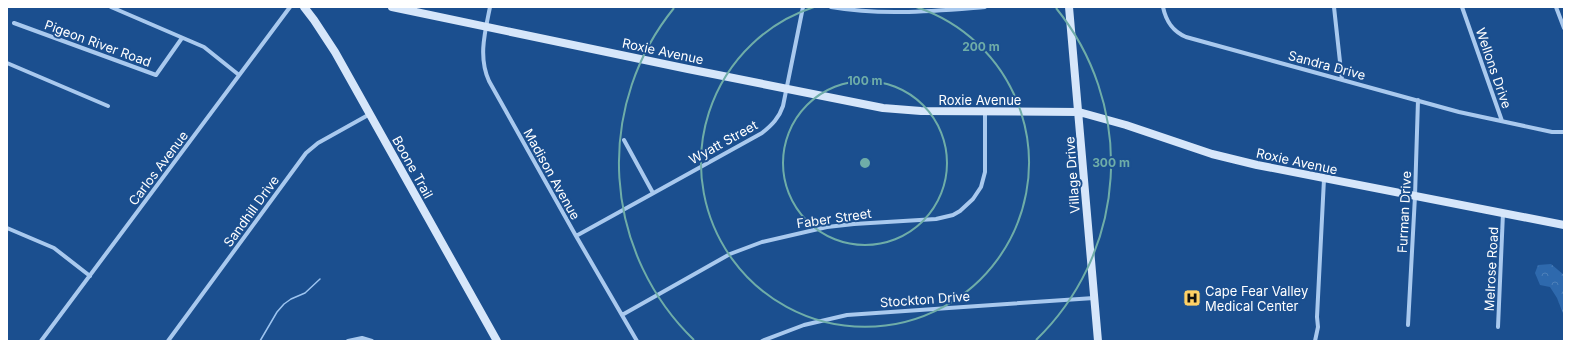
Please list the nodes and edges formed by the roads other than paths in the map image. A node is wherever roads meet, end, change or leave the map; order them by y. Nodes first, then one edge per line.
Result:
1 (111, 7) edge
2 (290, 7) edge
3 (304, 7) edge
4 (490, 7) edge
5 (803, 7) edge
6 (831, 7) edge
7 (985, 7) edge
8 (1069, 7) edge
9 (1163, 7) edge
10 (1334, 7) edge
11 (1462, 7) edge
12 (1556, 7) edge
13 (397, 8) edge
14 (14, 22) dead end
15 (486, 26) junction
16 (1564, 28) edge
17 (182, 38) junction
18 (7, 63) edge
19 (239, 75) junction
20 (1342, 80) junction
21 (787, 89) junction
22 (1418, 100) junction
23 (108, 106) dead end
24 (1079, 112) junction
25 (985, 113) junction
26 (370, 114) junction
27 (1502, 121) junction
28 (1564, 132) edge
29 (624, 140) dead end
30 (1324, 179) junction
31 (653, 193) junction
32 (1415, 196) junction
33 (1503, 213) junction
34 (1564, 226) edge
35 (7, 228) edge
36 (576, 236) junction
37 (90, 276) junction
38 (1094, 298) junction
39 (622, 314) junction
40 (1408, 325) dead end
41 (1498, 327) dead end
42 (41, 341) edge
43 (168, 341) edge
44 (348, 341) edge
45 (372, 341) edge
46 (497, 341) edge
47 (637, 341) edge
48 (762, 341) edge
49 (1098, 341) edge
50 (1315, 341) edge

1 - 17 street
2 - 19 street, Carlos Avenue
3 - 26 street, Boone Trail
4 - 15 street, Madison Avenue
5 - 21 street, Wyatt Street
6 - 7 street
8 - 24 street, Village Drive
9 - 20 street, Sandra Drive
10 - 20 street
11 - 27 street, Wellons Drive
12 - 16 street
13 - 15 street, Roxie Avenue
14 - 17 street, Pigeon River Road
15 - 21 street, Roxie Avenue
15 - 36 street, Madison Avenue
17 - 19 street
18 - 23 street
19 - 37 street, Carlos Avenue
20 - 22 street, Sandra Drive
21 - 25 street, Roxie Avenue
21 - 31 street, Wyatt Street
22 - 27 street, Sandra Drive
22 - 32 street, Furman Drive
24 - 25 street, Roxie Avenue
24 - 30 street, Roxie Avenue
24 - 38 street, Village Drive
25 - 39 street, Faber Street
26 - 43 street, Sandhill Drive
26 - 46 street, Boone Trail
27 - 28 street, Wellons Drive
29 - 31 street
30 - 32 street, Roxie Avenue
30 - 50 street
31 - 36 street, Wyatt Street
32 - 33 street, Roxie Avenue
32 - 40 street, Furman Drive
33 - 34 street, Roxie Avenue
33 - 41 street, Melrose Road
35 - 37 street
36 - 39 street, Madison Avenue
37 - 42 street, Carlos Avenue
38 - 48 street, Stockton Drive
38 - 49 street, Village Drive
39 - 47 street, Madison Avenue
44 - 45 street

